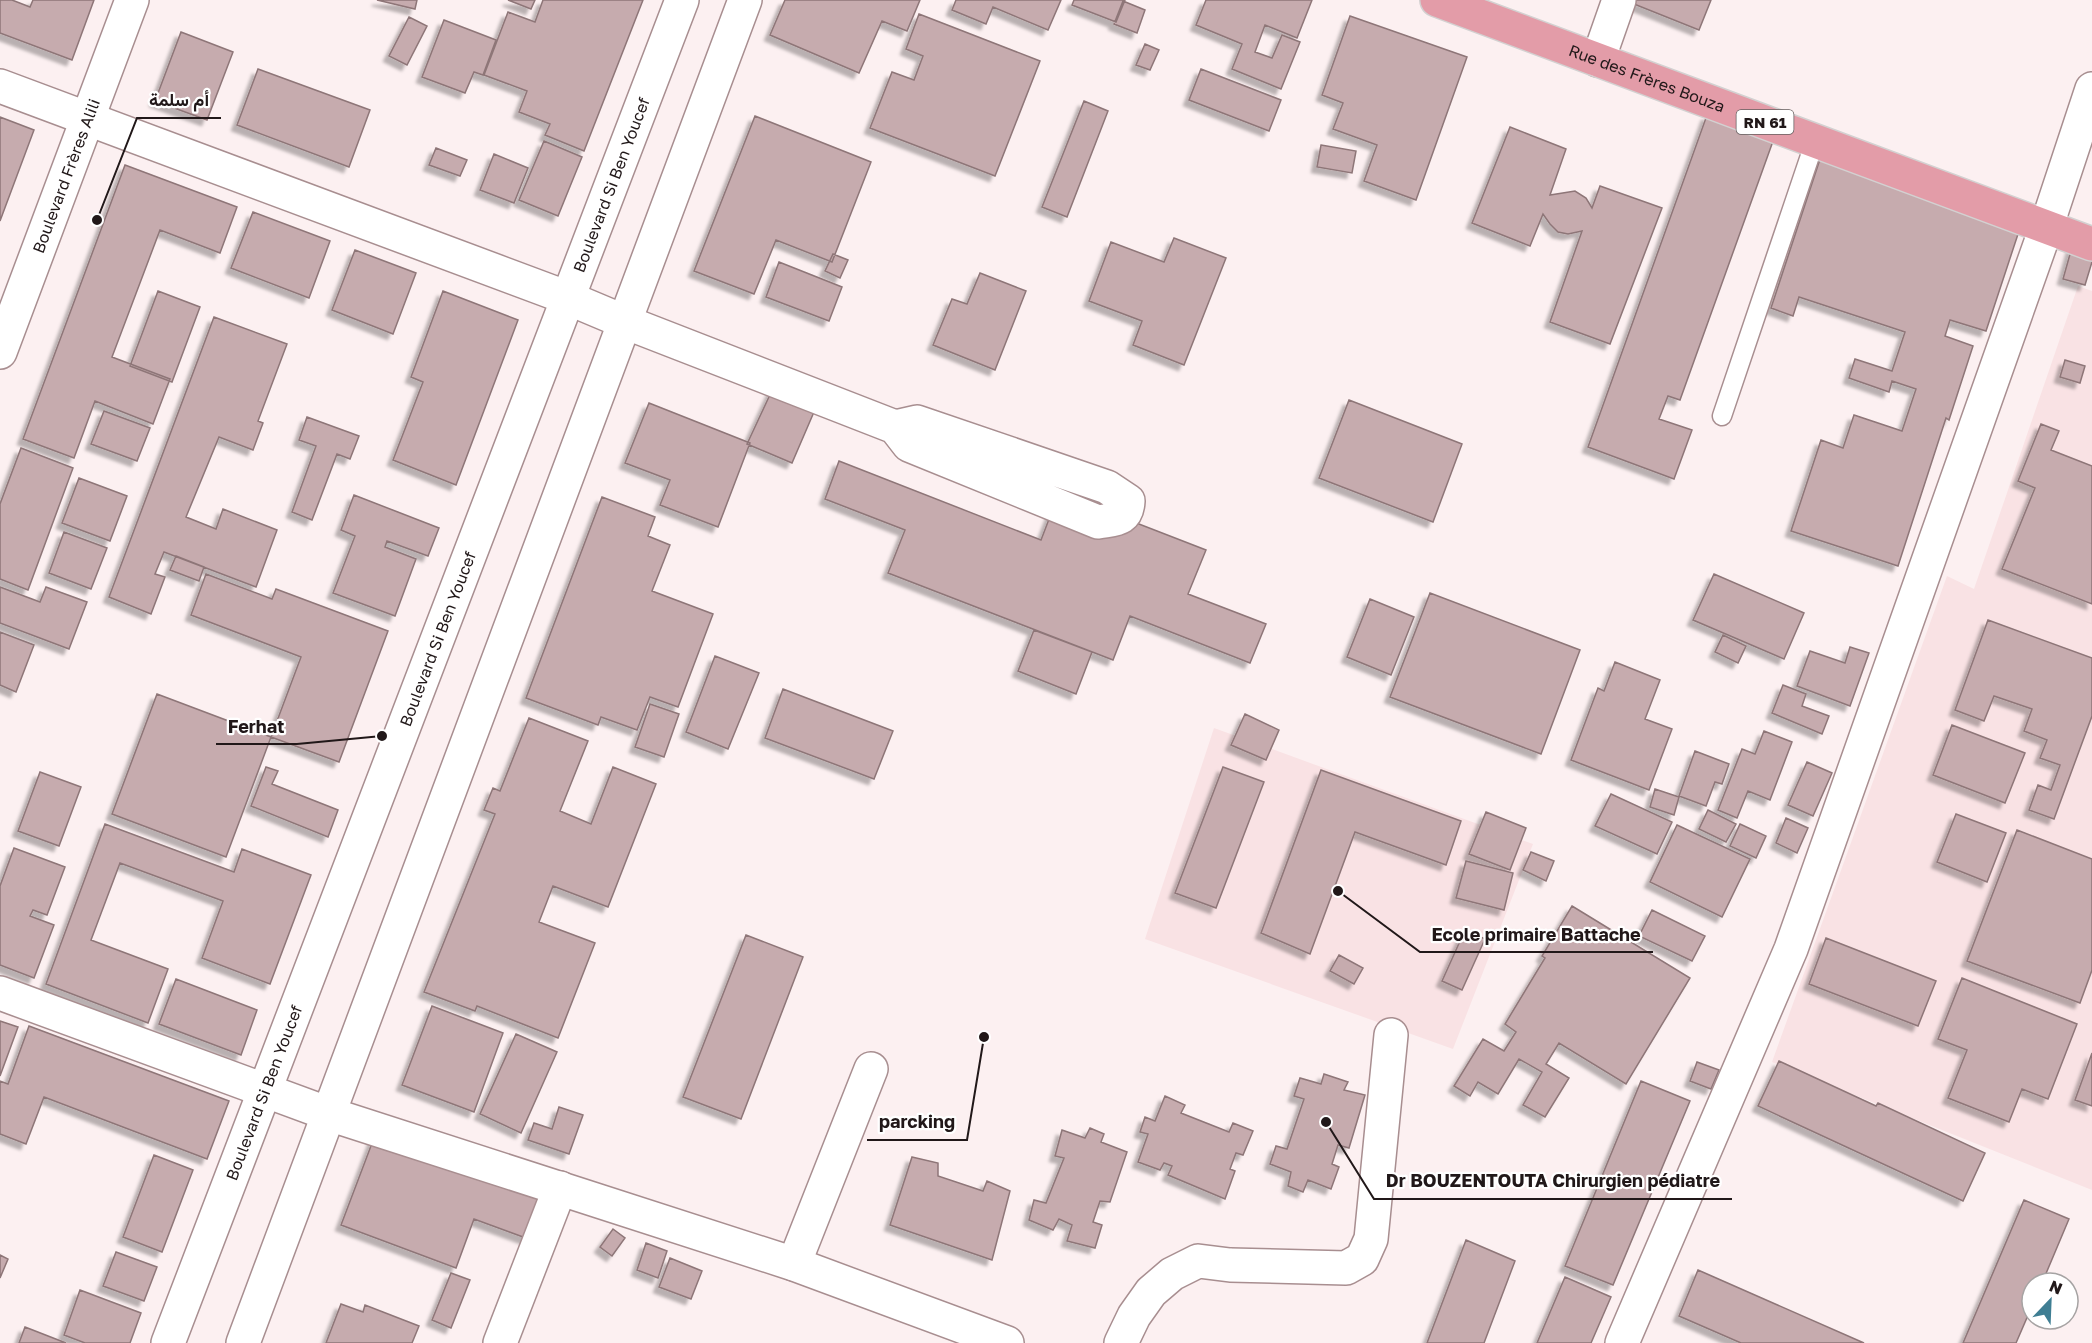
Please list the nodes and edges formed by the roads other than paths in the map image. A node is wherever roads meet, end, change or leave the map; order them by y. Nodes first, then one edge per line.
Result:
1 (132, 0) edge
2 (682, 0) edge
3 (745, 0) edge
4 (1437, 0) edge
5 (1619, 0) edge
6 (1598, 60) junction
7 (0, 86) edge
8 (2092, 89) edge
9 (87, 119) junction
10 (1815, 141) junction
11 (2046, 228) junction
12 (2092, 244) edge
13 (568, 298) junction
14 (625, 322) junction
15 (0, 352) edge
16 (1722, 416) dead end
17 (895, 427) junction
18 (0, 993) edge
19 (1391, 1035) dead end
20 (871, 1069) dead end
21 (264, 1091) junction
22 (329, 1114) junction
23 (560, 1188) junction
24 (794, 1264) junction
25 (168, 1343) edge
26 (243, 1343) edge
27 (500, 1343) edge
28 (1007, 1343) edge
29 (1121, 1343) edge
30 (1622, 1343) edge

1 - 9 street, Boulevard Frères Alili
2 - 13 street, Boulevard Si Ben Youcef
3 - 14 street
4 - 6 main road, Rue des Frères Bouza / RN 61
5 - 6 street
6 - 10 main road, Rue des Frères Bouza / RN 61
7 - 9 street
8 - 11 street
9 - 13 street
9 - 15 street, Boulevard Frères Alili
10 - 11 main road, Rue des Frères Bouza / RN 61
10 - 16 lane
11 - 12 main road, Rue des Frères Bouza / RN 61
11 - 30 street
13 - 14 street
13 - 21 street, Boulevard Si Ben Youcef
14 - 17 street
14 - 22 street
17 - 17 street
18 - 21 street
19 - 29 street
20 - 24 street
21 - 22 street
21 - 25 street, Boulevard Si Ben Youcef
22 - 23 street
22 - 26 street
23 - 24 street
23 - 27 street
24 - 28 street

